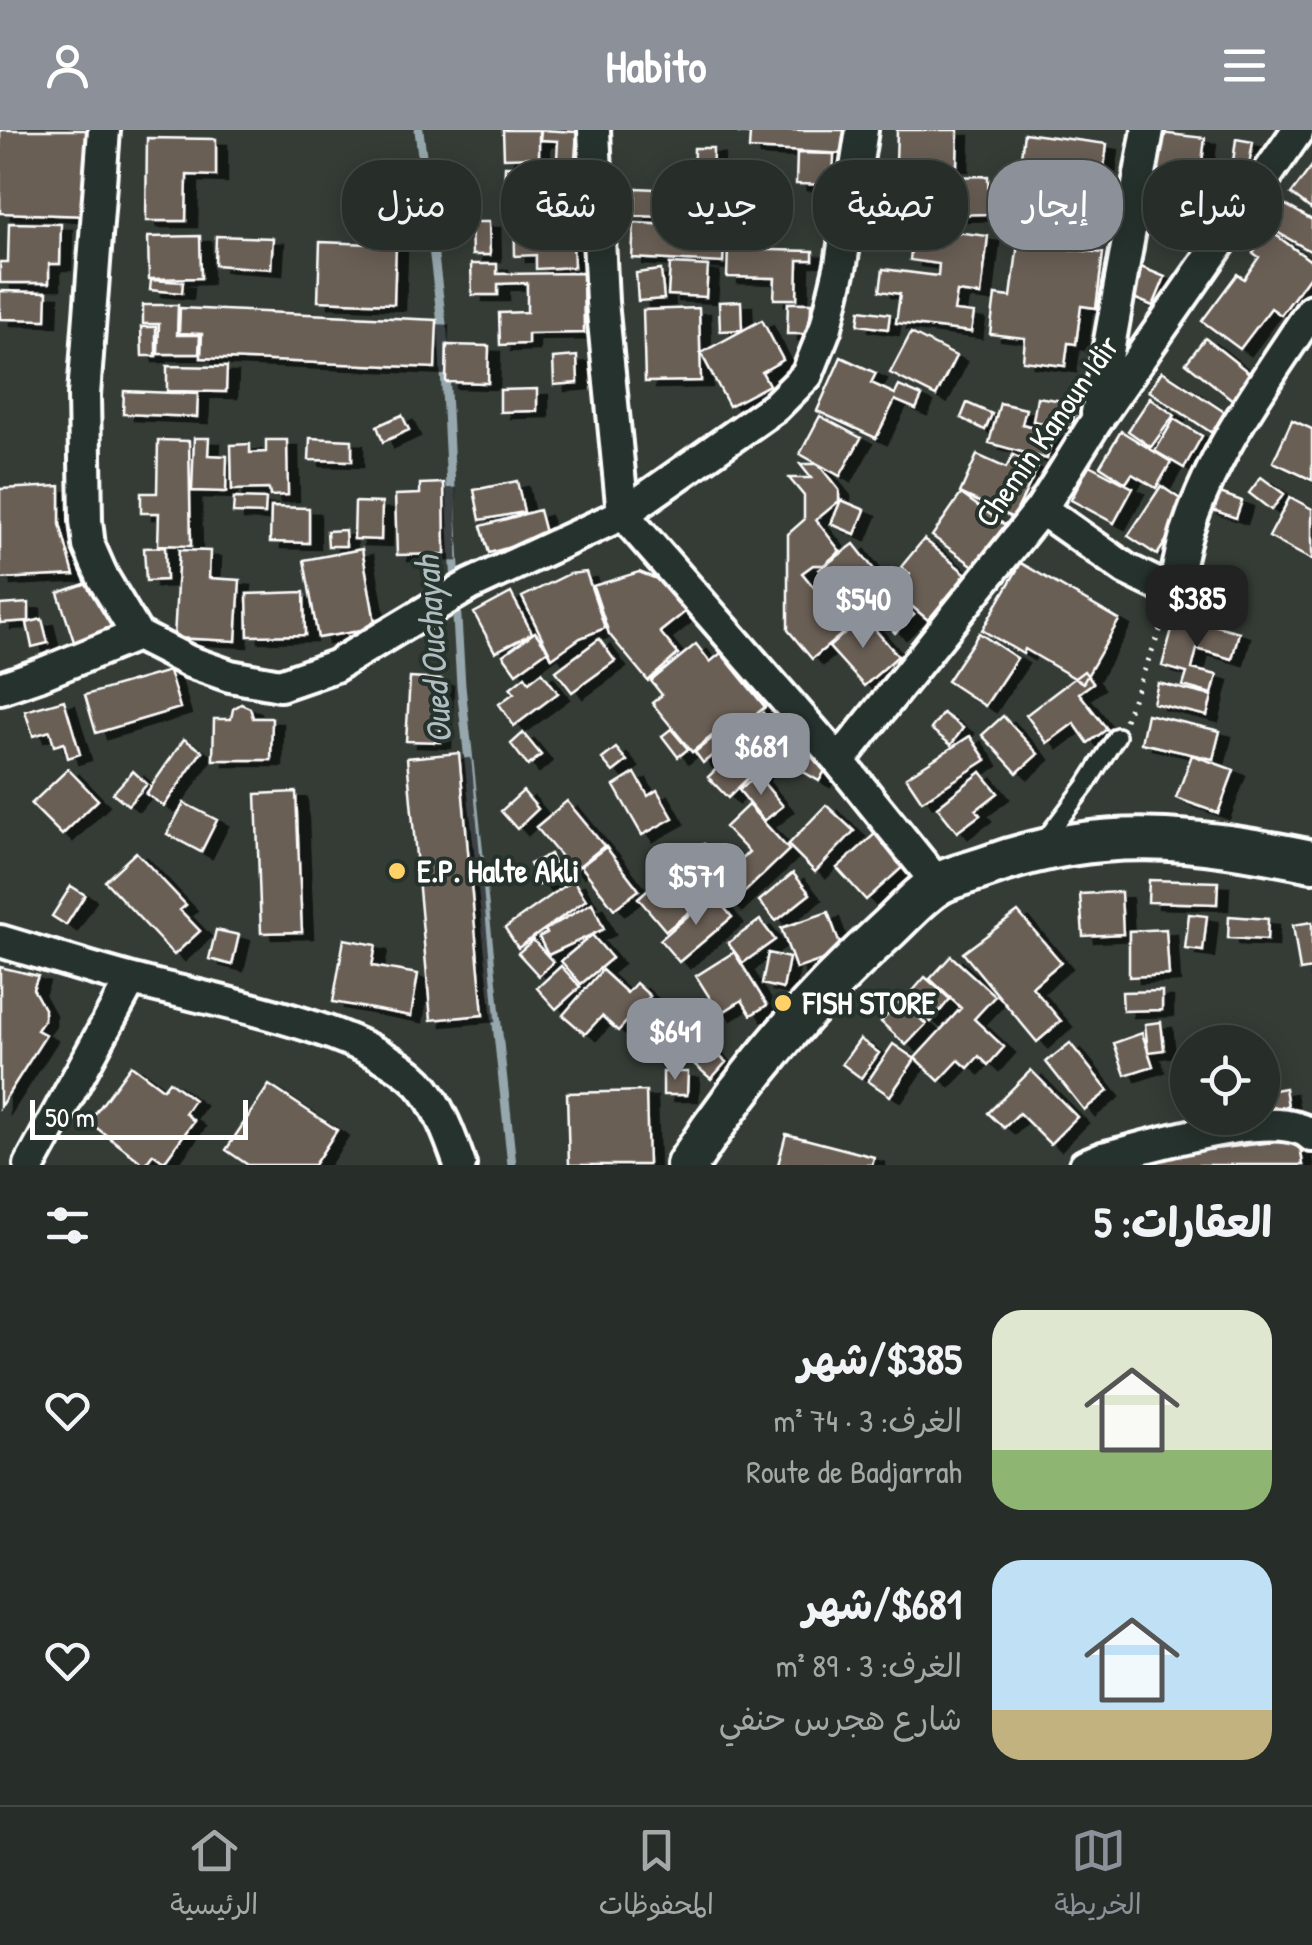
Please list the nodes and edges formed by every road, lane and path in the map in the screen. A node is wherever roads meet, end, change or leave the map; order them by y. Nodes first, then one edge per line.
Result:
1 (104, 130) edge
2 (594, 130) edge
3 (862, 130) edge
4 (1148, 130) edge
5 (1298, 130) edge
6 (1312, 310) edge
7 (1095, 423) junction
8 (1041, 509) junction
9 (623, 514) junction
10 (1173, 592) junction
11 (137, 635) junction
12 (0, 688) edge
13 (1117, 736) joint
14 (840, 761) junction
15 (1037, 850) junction
16 (1312, 861) edge
17 (938, 884) junction
18 (0, 941) edge
19 (132, 980) junction
20 (1312, 1136) edge
21 (30, 1165) edge
22 (460, 1165) edge
23 (688, 1165) edge
24 (1085, 1165) edge

1 - 11 street
2 - 9 street
3 - 9 street
4 - 7 street
5 - 7 street, Chemin Kanoun Idir
6 - 10 street
7 - 8 street, Chemin Kanoun Idir
8 - 10 street
8 - 14 street, Chemin Kanoun Idir
9 - 11 street
9 - 14 street
10 - 13 path
11 - 12 street
13 - 15 lane
14 - 17 street
15 - 16 main road
15 - 17 main road
17 - 23 main road
18 - 19 street
19 - 21 street
19 - 22 street
20 - 24 street

